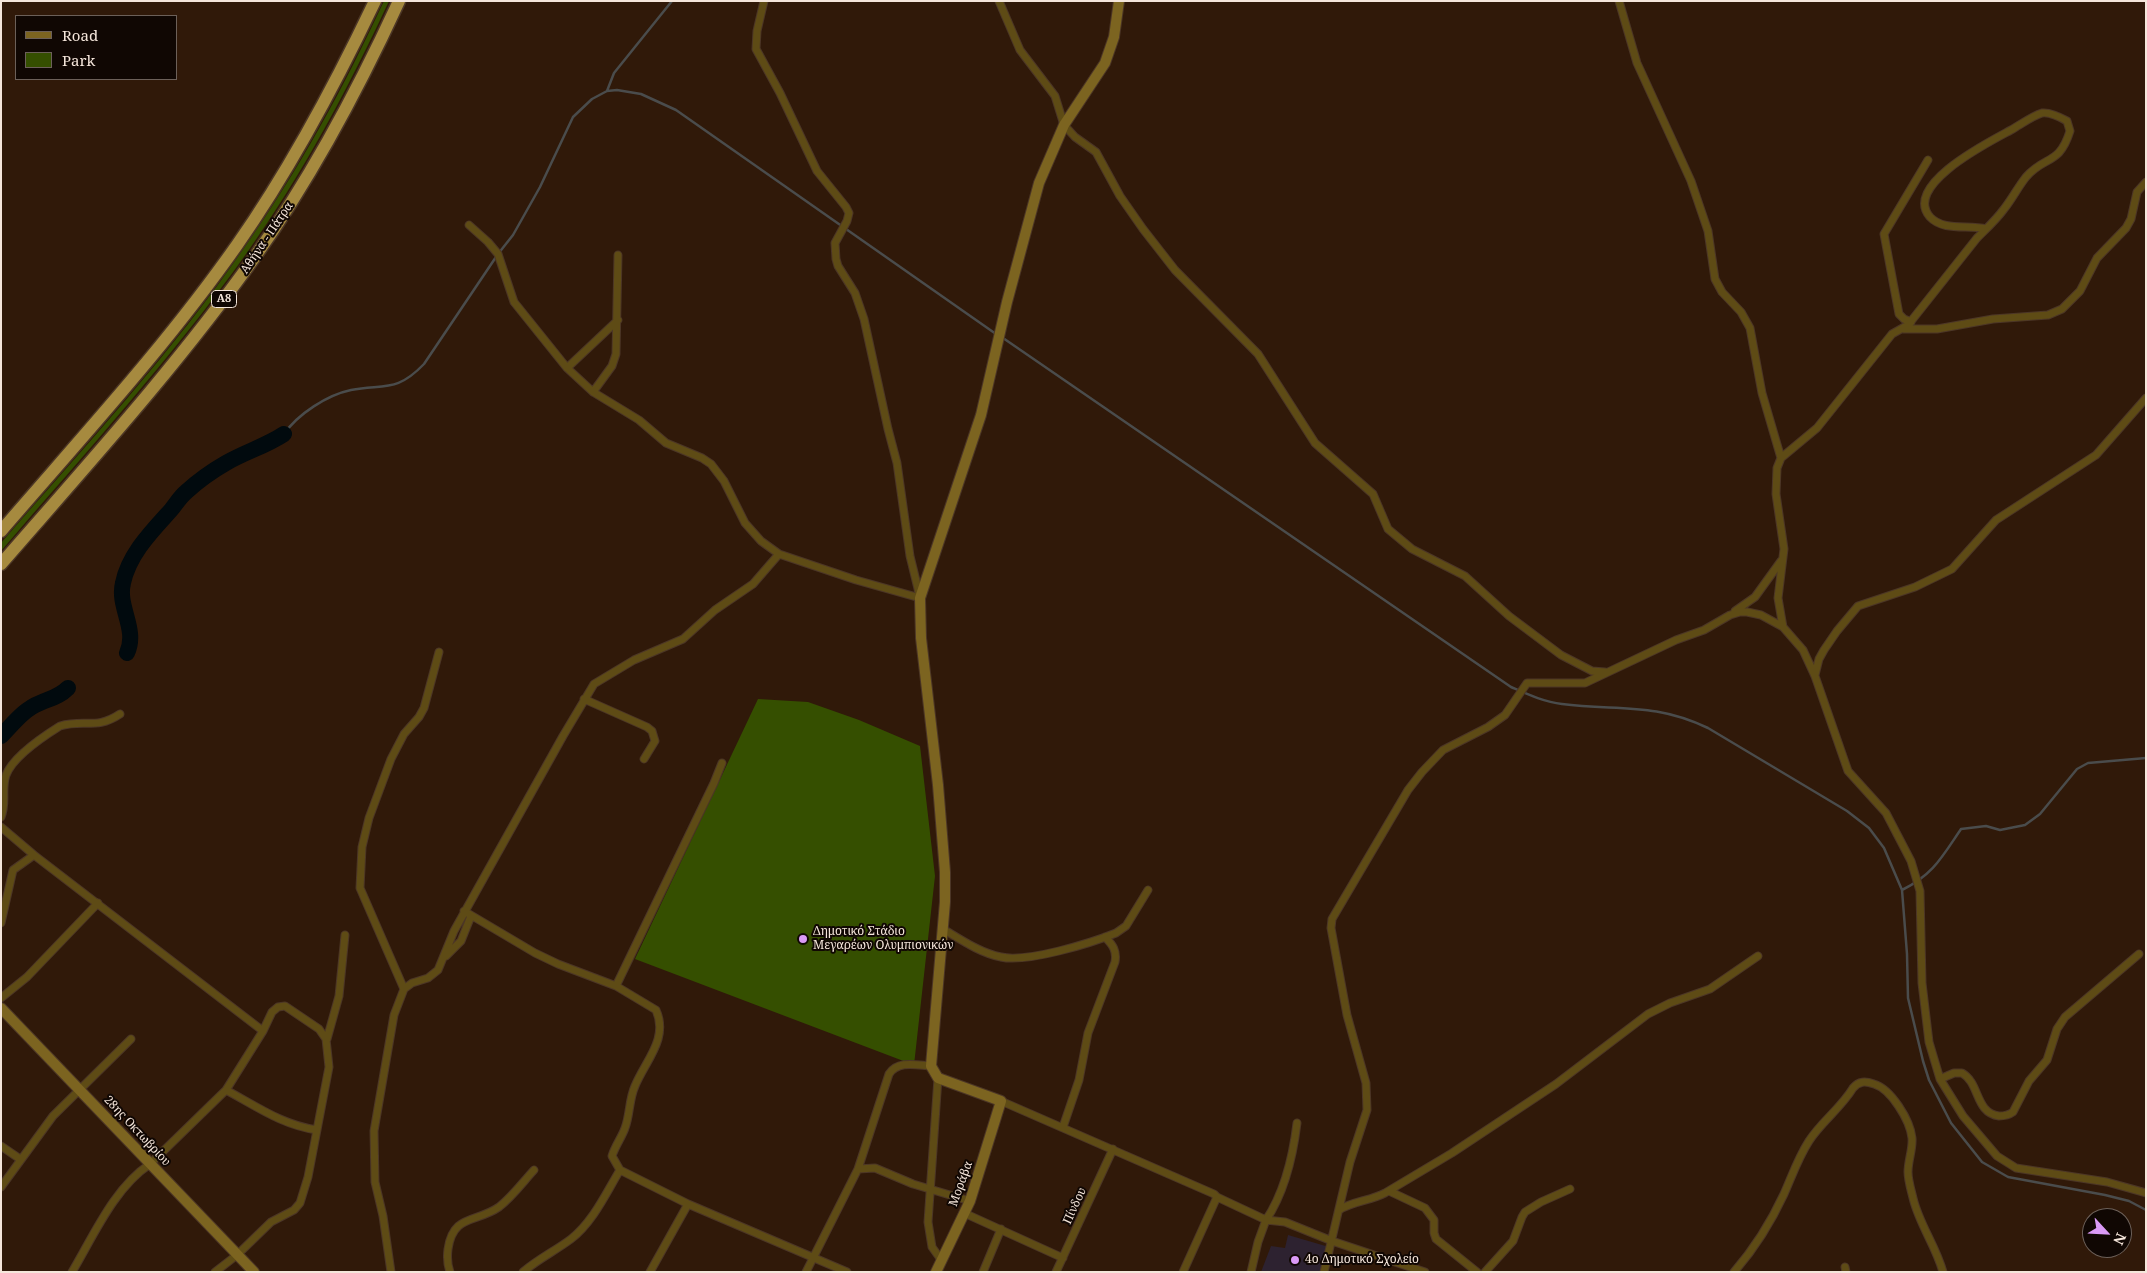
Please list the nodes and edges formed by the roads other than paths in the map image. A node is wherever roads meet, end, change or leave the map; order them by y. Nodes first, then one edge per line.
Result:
1 (375, 1) edge
2 (399, 1) edge
3 (764, 1) edge
4 (999, 1) edge
5 (1119, 1) edge
6 (1620, 1) edge
7 (1064, 125) junction
8 (1928, 160) dead end
9 (2146, 182) edge
10 (470, 225) dead end
11 (1986, 229) junction
12 (618, 255) dead end
13 (618, 320) junction
14 (1911, 322) junction
15 (1904, 329) junction
16 (567, 368) junction
17 (593, 392) junction
18 (2146, 398) edge
19 (1781, 458) junction
20 (1, 530) edge
21 (779, 554) junction
22 (1783, 558) junction
23 (1, 564) edge
24 (920, 598) junction
25 (1730, 615) junction
26 (1783, 628) junction
27 (439, 652) dead end
28 (1607, 672) junction
29 (1815, 676) junction
30 (584, 699) junction
31 (120, 714) dead end
32 (644, 760) dead end
33 (722, 763) dead end
34 (1, 817) edge
35 (1, 827) edge
36 (34, 855) junction
37 (10, 881) junction
38 (1, 884) edge
39 (1148, 890) dead end
40 (98, 903) junction
41 (3, 909) edge
42 (464, 911) junction
43 (471, 916) junction
44 (1, 923) edge
45 (942, 928) junction
46 (345, 935) dead end
47 (1105, 937) junction
48 (2139, 954) dead end
49 (1758, 956) dead end
50 (444, 958) junction
51 (616, 986) junction
52 (404, 989) junction
53 (1, 998) edge
54 (1, 1008) edge
55 (263, 1031) junction
56 (131, 1039) dead end
57 (326, 1039) junction
58 (931, 1066) junction
59 (938, 1078) junction
60 (1940, 1079) junction
61 (81, 1090) junction
62 (226, 1090) junction
63 (1001, 1101) junction
64 (1297, 1123) dead end
65 (1063, 1127) junction
66 (317, 1130) junction
67 (1, 1146) edge
68 (1113, 1149) junction
69 (20, 1159) junction
70 (150, 1164) junction
71 (534, 1170) dead end
72 (620, 1170) junction
73 (858, 1170) junction
74 (1, 1187) edge
75 (929, 1188) junction
76 (1570, 1189) dead end
77 (1389, 1191) junction
78 (2146, 1193) edge
79 (1214, 1194) junction
80 (970, 1201) junction
81 (688, 1204) junction
82 (1338, 1210) junction
83 (964, 1214) junction
84 (1266, 1220) junction
85 (1001, 1229) junction
86 (1332, 1242) junction
87 (237, 1255) junction
88 (814, 1256) junction
89 (1063, 1258) junction
90 (942, 1261) junction
91 (72, 1272) edge
92 (215, 1272) edge
93 (254, 1272) edge
94 (391, 1272) edge
95 (450, 1272) edge
96 (523, 1272) edge
97 (650, 1272) edge
98 (806, 1272) edge
99 (847, 1272) edge
100 (936, 1272) edge
101 (983, 1272) edge
102 (1056, 1272) edge
103 (1183, 1272) edge
104 (1251, 1272) edge
105 (1324, 1272) edge
106 (1425, 1272) edge
107 (1477, 1272) edge
108 (1484, 1272) edge
109 (1734, 1272) edge
110 (1944, 1272) edge

1 - 20 highway, Αθήνα - Πάτρα / Α8
2 - 23 highway, Αθήνα - Πάτρα / Α8
3 - 24 street
4 - 7 street
5 - 7 street
6 - 19 street
7 - 24 street
7 - 28 street
8 - 14 street
9 - 15 street
10 - 16 street
11 - 11 street
11 - 14 street
12 - 13 street
13 - 16 street
13 - 17 street
14 - 15 street
15 - 19 street
16 - 17 street
17 - 21 street
18 - 29 street
19 - 22 street
21 - 24 street
21 - 30 street
22 - 25 street
22 - 26 street
24 - 45 street
25 - 26 street
25 - 28 street
26 - 29 street
27 - 52 street
28 - 82 street
29 - 60 street
30 - 32 street
30 - 42 street
31 - 34 street
33 - 51 street
35 - 36 street
36 - 37 street
36 - 40 street
37 - 38 street
37 - 41 street
39 - 47 street
40 - 53 street
40 - 55 street
41 - 44 street
42 - 43 street
42 - 50 street
43 - 50 street
43 - 51 street
45 - 47 street
45 - 58 street
46 - 57 street
47 - 65 street
48 - 60 street
49 - 77 street
50 - 52 street
51 - 72 street
52 - 94 street
54 - 61 street, 28ης Οκτωβρίου
55 - 57 street
55 - 62 street
56 - 61 street
57 - 66 street
58 - 59 street
58 - 73 street
59 - 63 street
59 - 75 street
60 - 78 street
61 - 69 street
61 - 70 street, 28ης Οκτωβρίου
62 - 66 street
62 - 70 street
63 - 65 street
63 - 80 street, Μοράβα
64 - 84 street
65 - 68 street
66 - 87 street
67 - 69 street
68 - 79 street
68 - 89 street, Πίνδου
69 - 74 street
70 - 87 street, 28ης Οκτωβρίου
70 - 91 street
71 - 95 street
72 - 81 street
72 - 96 street
73 - 75 street
73 - 88 street
75 - 80 street
75 - 90 street
76 - 108 street
77 - 82 street
77 - 107 street
79 - 84 street
79 - 103 street
80 - 83 street, Μοράβα
81 - 88 street
81 - 97 street
82 - 86 street
83 - 85 street
83 - 90 street, Μοράβα
84 - 86 street
84 - 104 street
85 - 89 street
85 - 101 street
86 - 105 street
86 - 106 street
87 - 92 street
87 - 93 street, 28ης Οκτωβρίου
88 - 98 street
88 - 99 street
89 - 102 street, Πίνδου
90 - 100 street, Μοράβα
109 - 110 street

